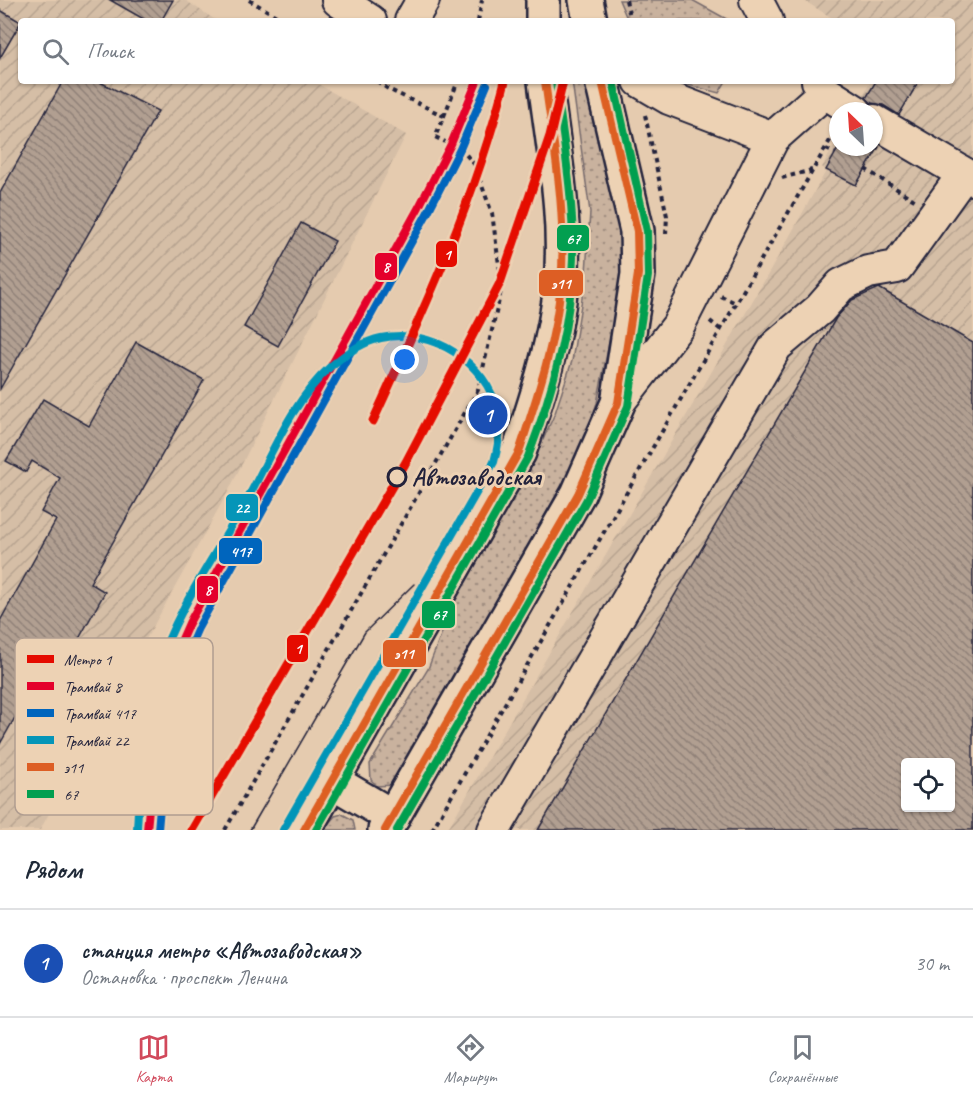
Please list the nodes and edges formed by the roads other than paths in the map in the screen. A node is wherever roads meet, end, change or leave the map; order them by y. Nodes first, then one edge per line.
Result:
1 (338, 0) edge
2 (423, 0) edge
3 (543, 0) edge
4 (586, 0) edge
5 (756, 0) edge
6 (365, 18) edge
7 (413, 18) edge
8 (543, 18) edge
9 (589, 18) edge
10 (766, 18) edge
11 (545, 84) edge
12 (603, 84) edge
13 (645, 84) edge
14 (821, 87) edge
15 (842, 102) edge
16 (883, 126) edge
17 (773, 138) junction
18 (969, 176) edge
19 (618, 403) junction
20 (332, 781) junction
21 (389, 823) edge
22 (304, 830) edge
23 (494, 830) edge

1 - 6 street
2 - 7 street
3 - 8 main road
4 - 9 main road
5 - 10 street
11 - 20 main road
12 - 19 main road
13 - 17 street
14 - 15 street
14 - 17 street
16 - 18 street
17 - 19 street
18 - 23 street
19 - 21 main road
20 - 21 main road
20 - 22 main road

